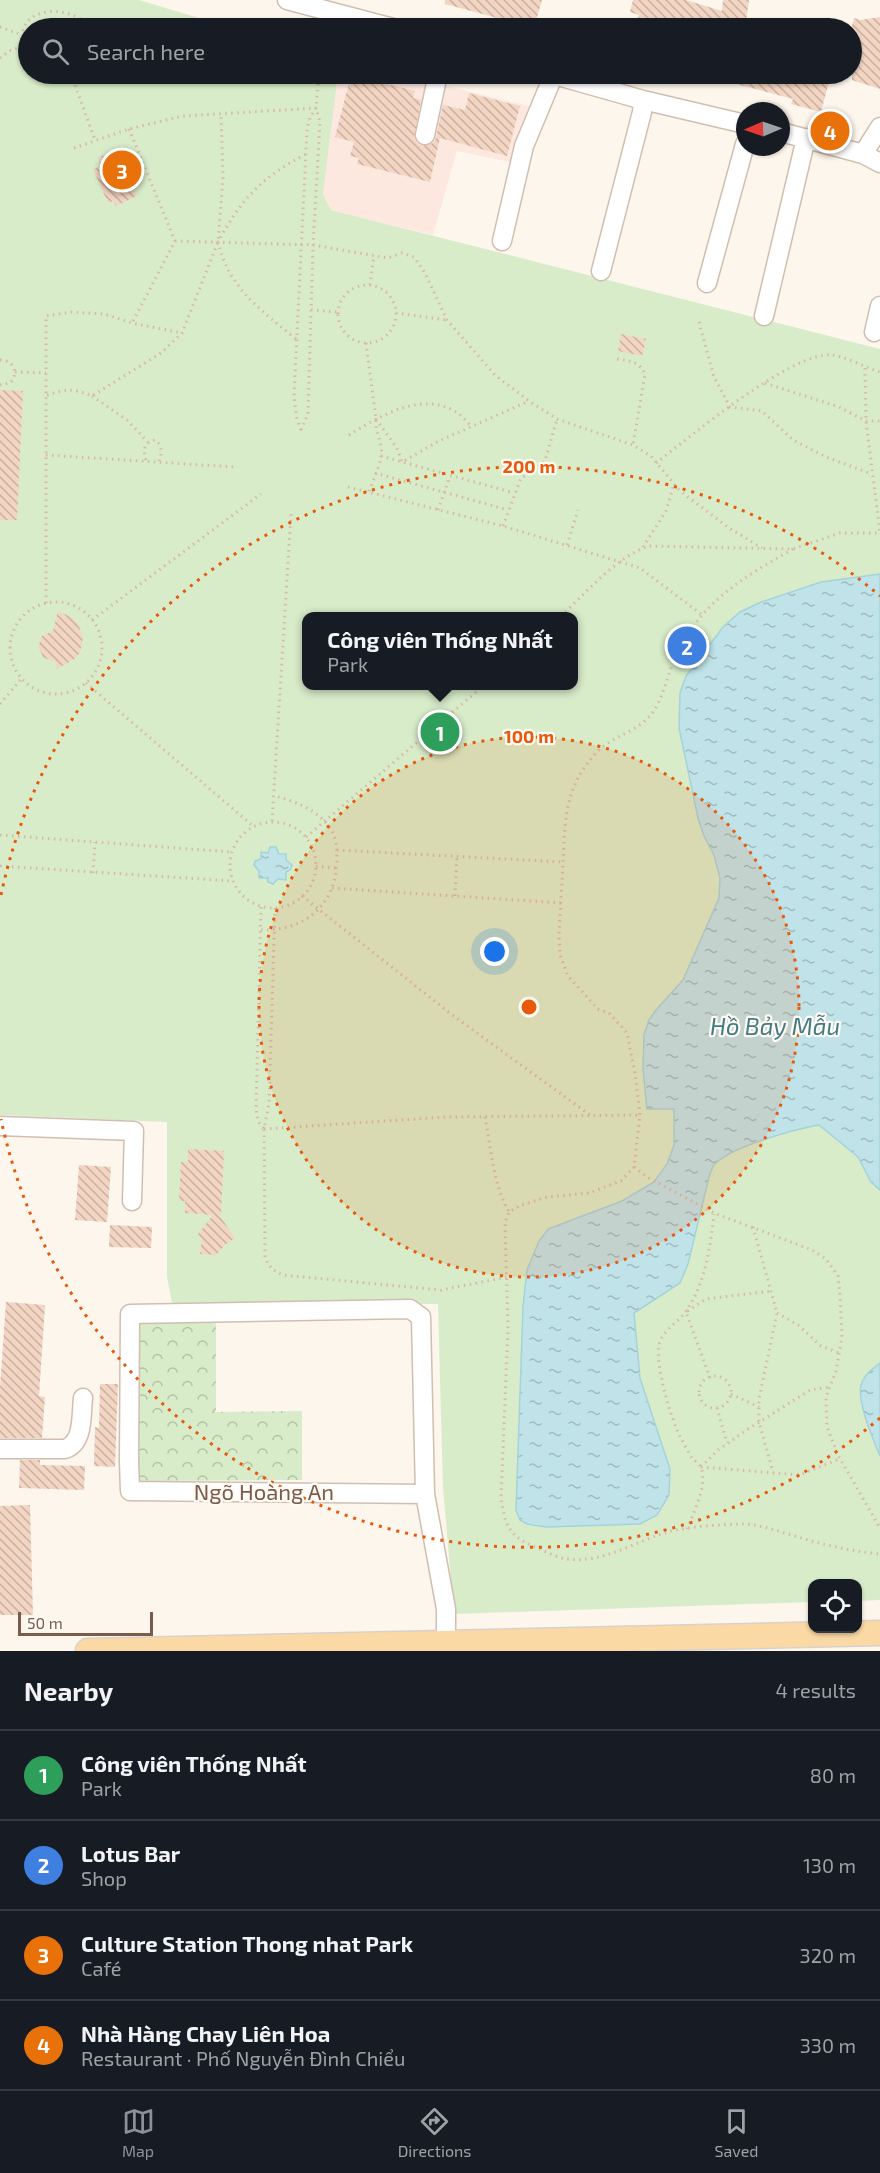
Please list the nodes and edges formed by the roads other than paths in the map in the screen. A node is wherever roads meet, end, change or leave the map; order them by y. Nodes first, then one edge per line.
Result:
1 (291, 1) edge
2 (355, 18) edge
3 (436, 84) edge
4 (549, 84) edge
5 (588, 84) edge
6 (643, 100) junction
7 (736, 122) edge
8 (880, 127) edge
9 (790, 134) edge
10 (425, 135) dead end
11 (806, 138) junction
12 (863, 154) junction
13 (742, 156) edge
14 (880, 163) edge
15 (502, 241) dead end
16 (601, 271) dead end
17 (707, 284) dead end
18 (880, 306) edge
19 (764, 316) dead end
20 (874, 332) dead end
21 (0, 1126) edge
22 (132, 1201) dead end
23 (82, 1398) dead end
24 (0, 1449) edge
25 (425, 1494) junction
26 (880, 1633) edge
27 (446, 1642) junction
28 (374, 1647) edge
29 (128, 1650) edge
30 (90, 1651) edge

1 - 2 street
3 - 10 street
4 - 15 street
5 - 6 street
6 - 7 street
6 - 16 street
8 - 12 street
9 - 11 street
11 - 12 street
11 - 19 street
12 - 14 street
13 - 17 street
18 - 20 street
21 - 22 street
23 - 24 street
25 - 25 street, Ngõ Hoàng An
25 - 27 street
26 - 27 main road
27 - 28 main road
28 - 29 main road
29 - 30 main road

